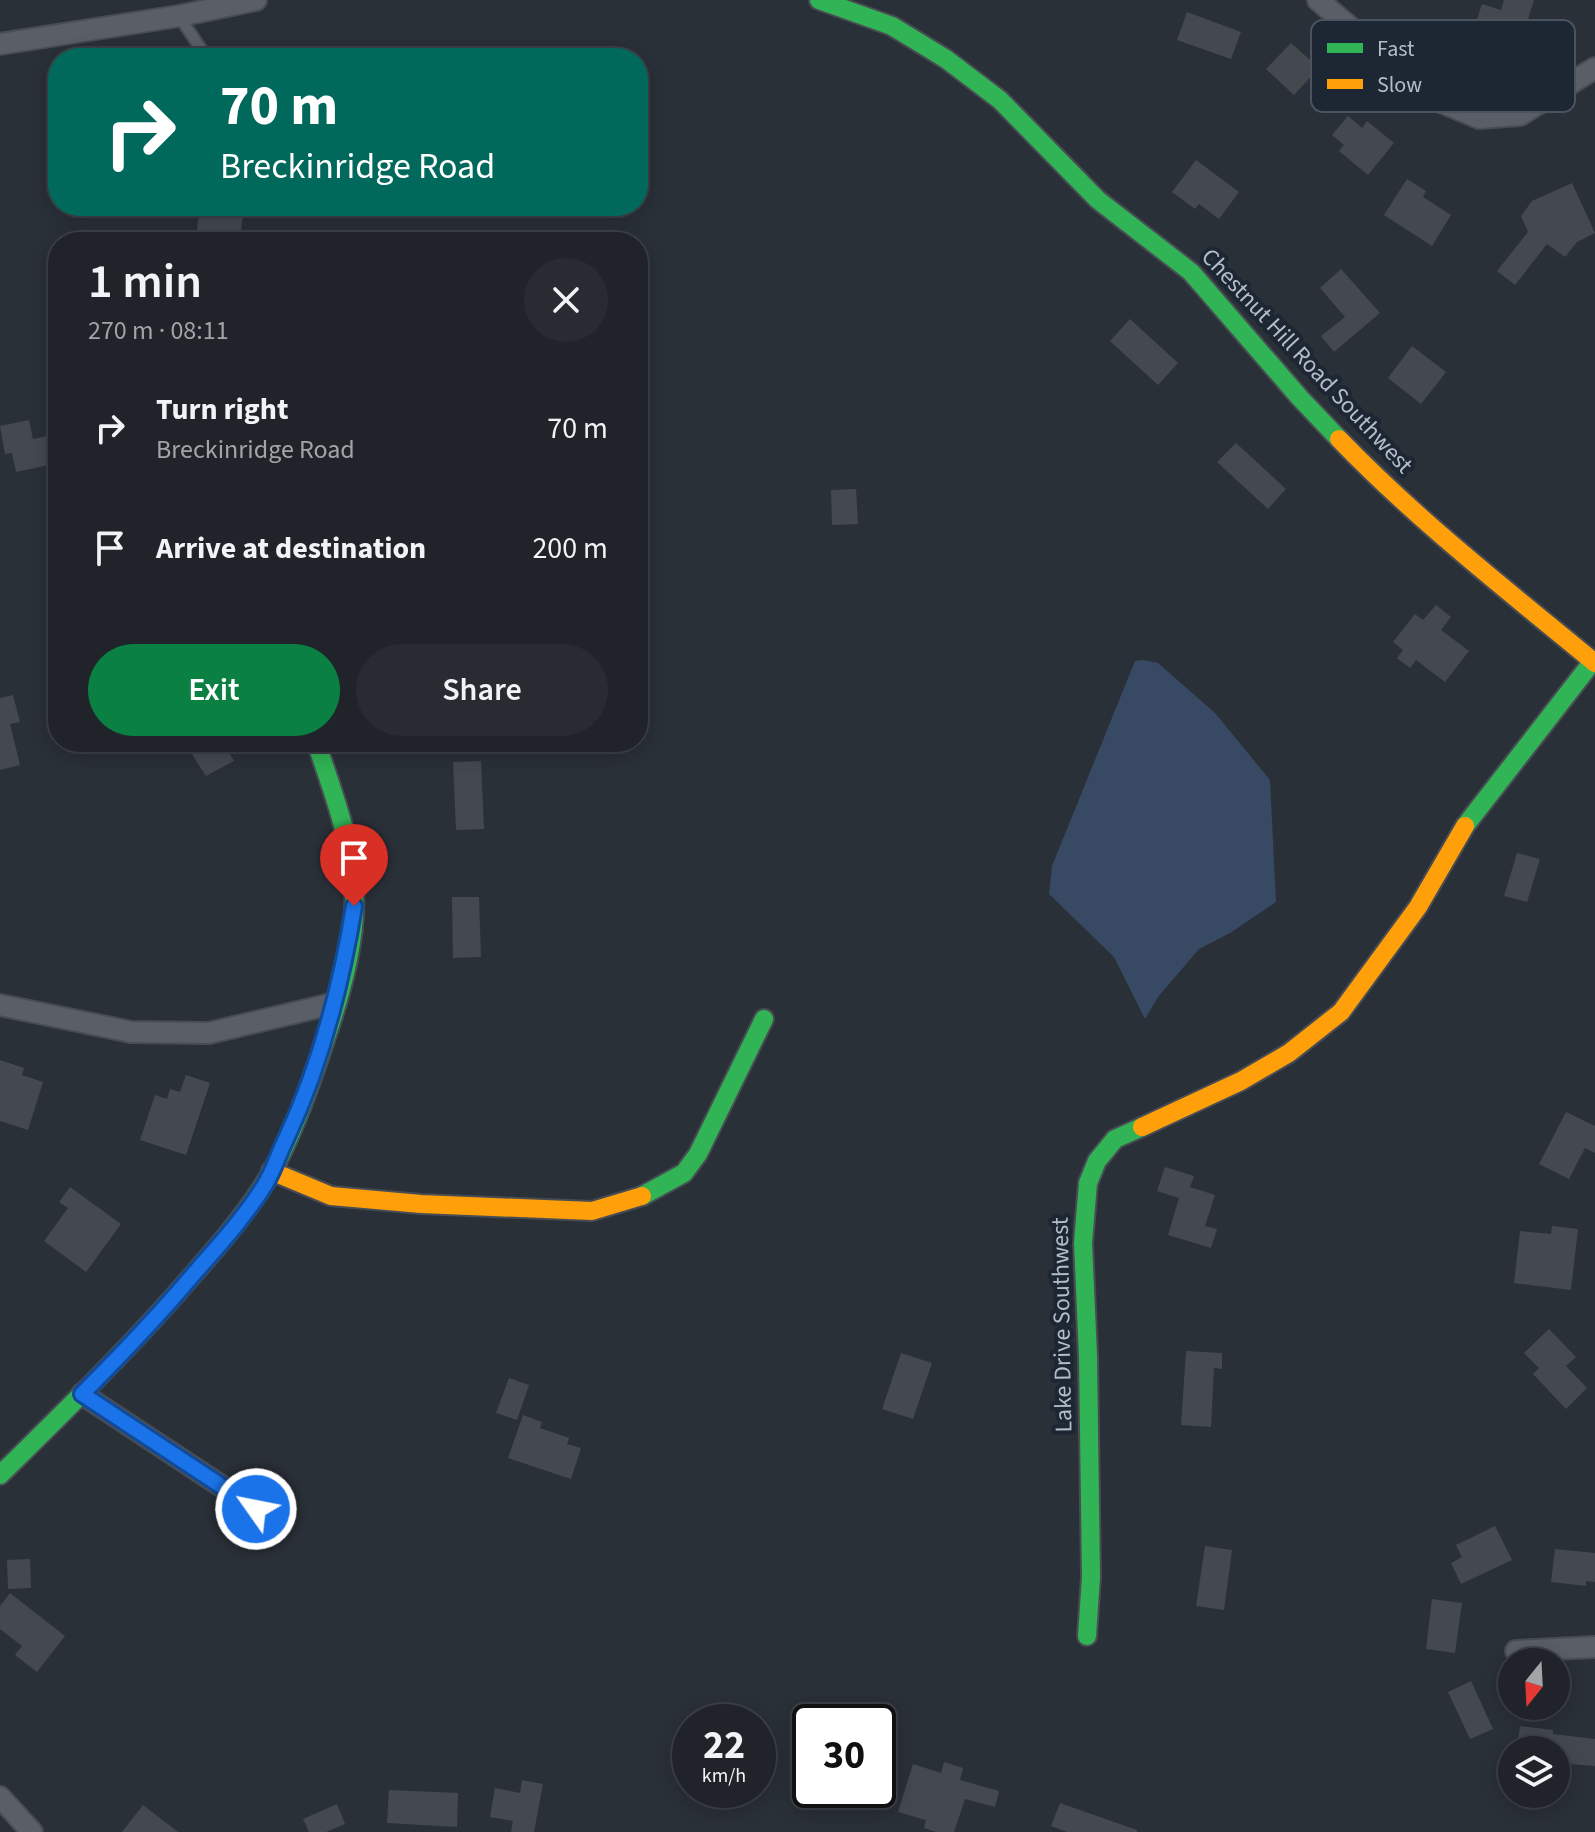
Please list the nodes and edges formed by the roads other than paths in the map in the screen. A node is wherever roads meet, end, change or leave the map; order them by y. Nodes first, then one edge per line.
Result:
1 (256, 0) edge
2 (819, 0) edge
3 (1318, 0) edge
4 (179, 16) junction
5 (1342, 20) edge
6 (0, 44) edge
7 (200, 48) edge
8 (1595, 68) edge
9 (1575, 81) edge
10 (1465, 112) edge
11 (1525, 112) edge
12 (1594, 662) edge
13 (319, 752) edge
14 (336, 1003) junction
15 (0, 1005) edge
16 (764, 1019) dead end
17 (271, 1171) junction
18 (82, 1394) junction
19 (0, 1475) edge
20 (256, 1509) dead end
21 (1087, 1636) dead end
22 (1595, 1647) edge
23 (1570, 1648) edge
24 (0, 1797) edge
25 (32, 1832) edge

1 - 4 street
2 - 12 street, Chestnut Hill Road Southwest
3 - 5 street
4 - 6 street
4 - 7 lane
8 - 9 street
10 - 11 street
12 - 21 street, Lake Drive Southwest
13 - 14 street
14 - 15 street
14 - 17 street
16 - 17 street
17 - 18 street
18 - 19 street
18 - 20 street
22 - 23 street
24 - 25 street

